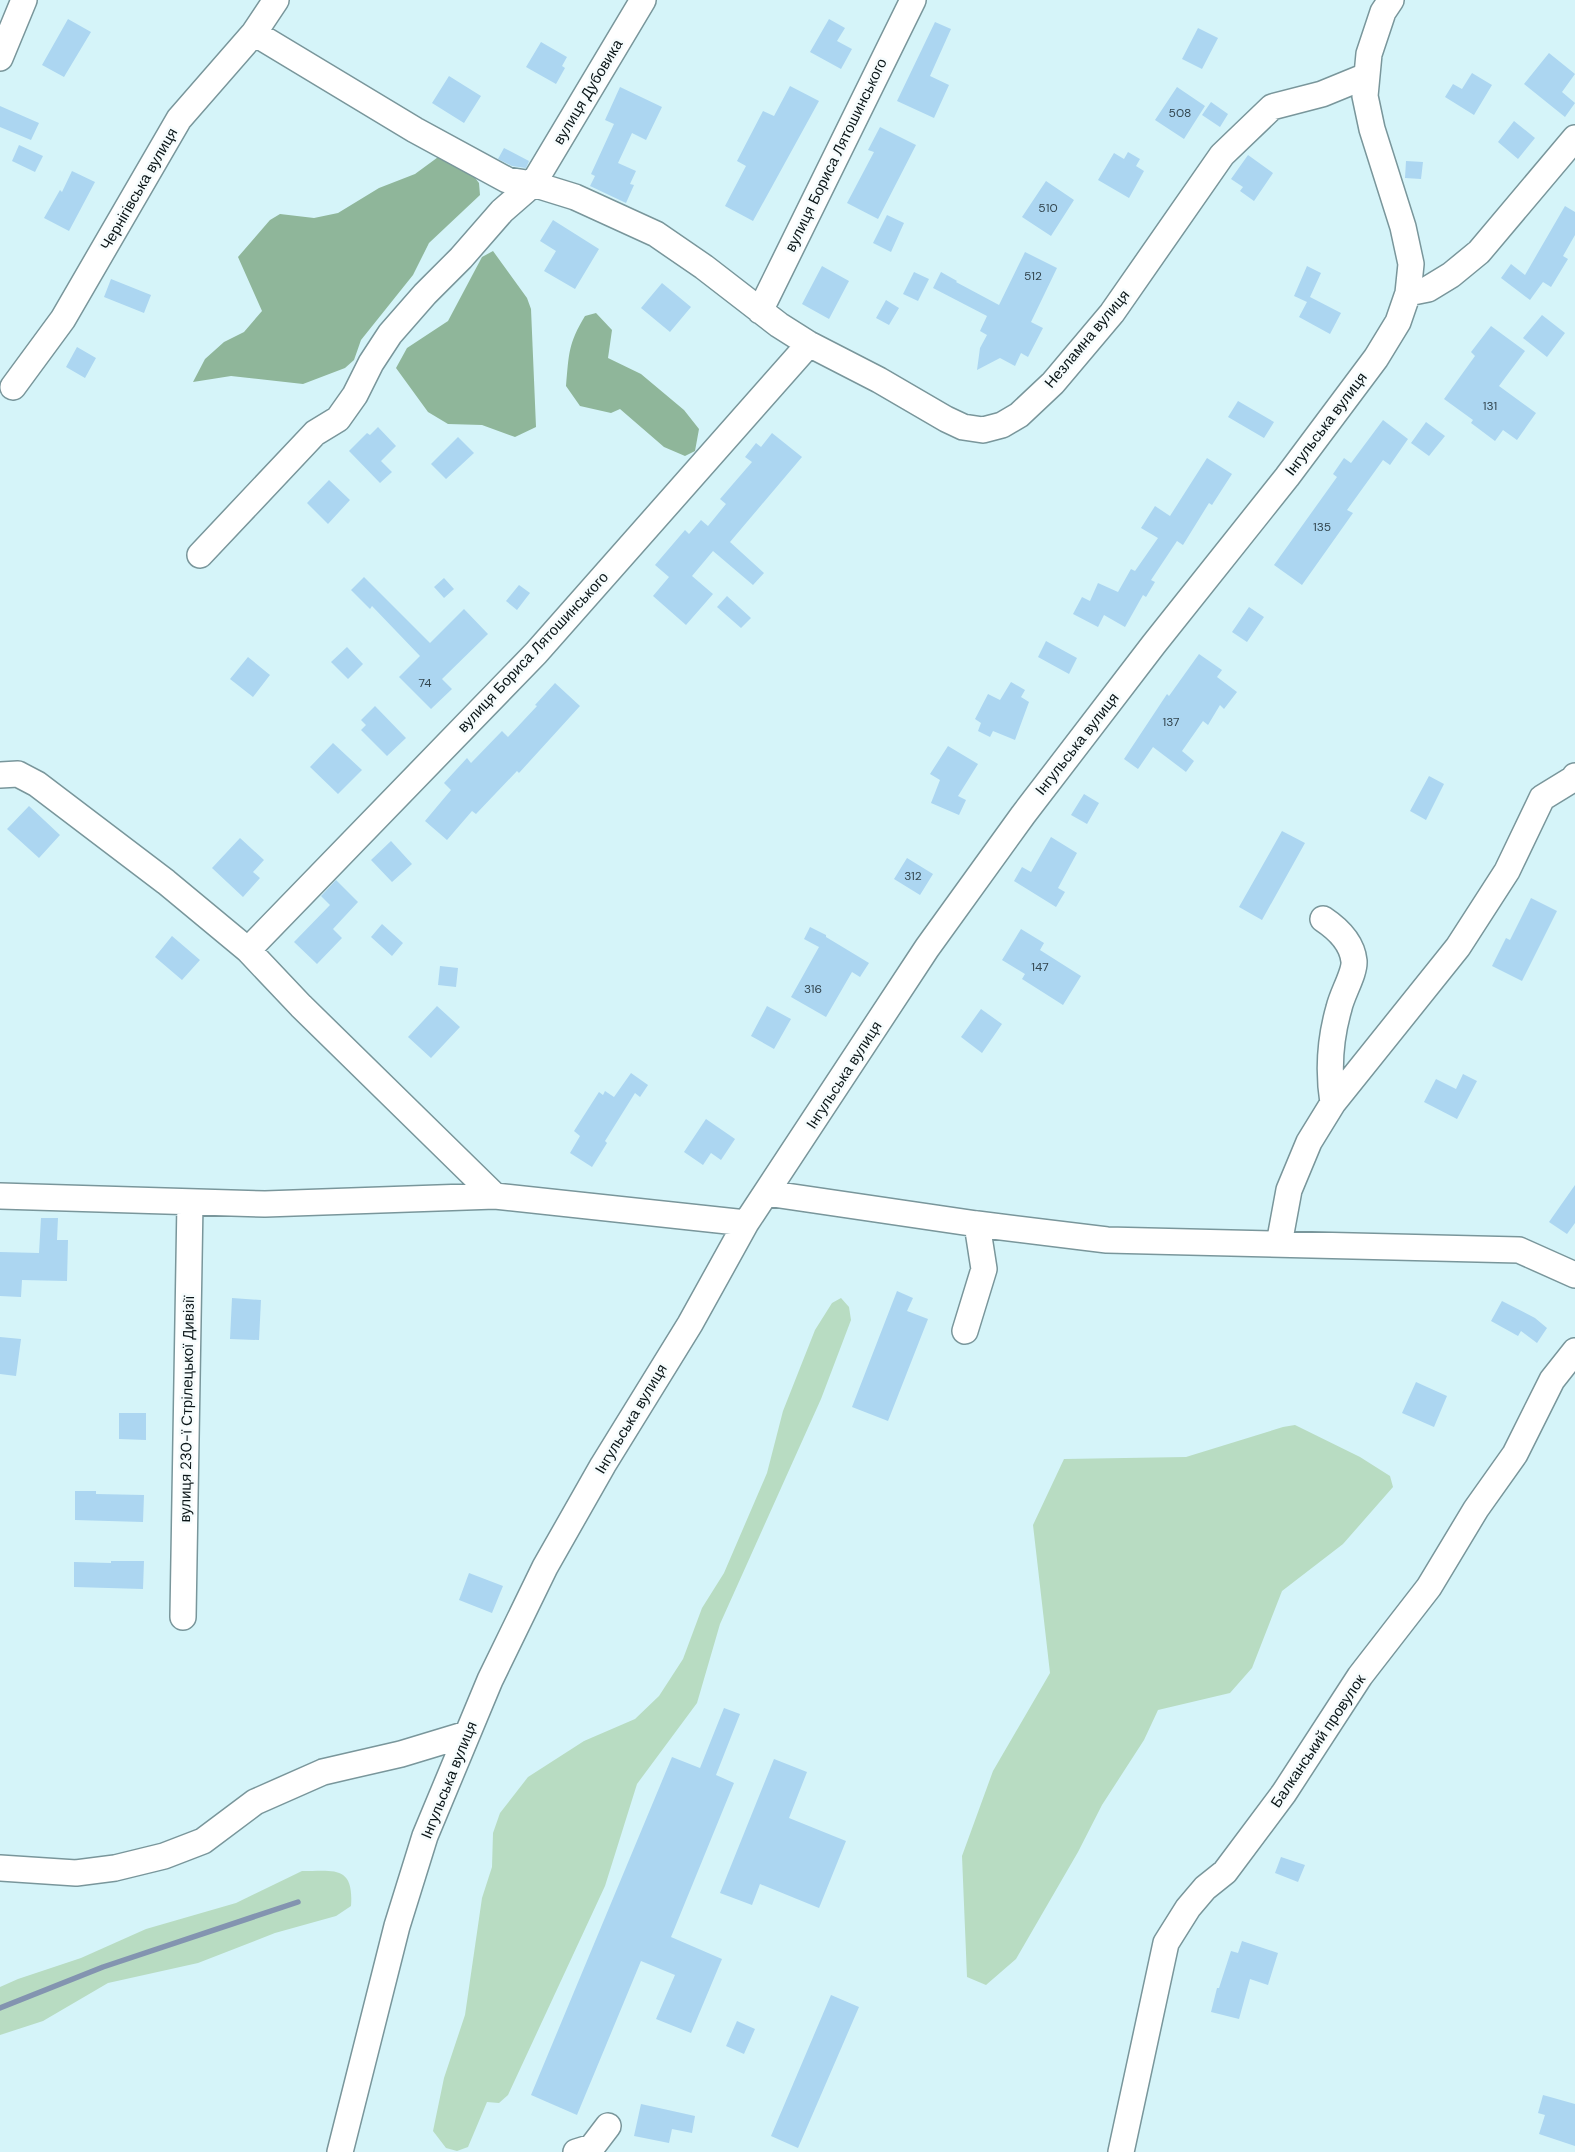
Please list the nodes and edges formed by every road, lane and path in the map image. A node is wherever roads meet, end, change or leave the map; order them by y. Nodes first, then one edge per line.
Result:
1 (24, 0) edge
2 (276, 0) edge
3 (643, 0) edge
4 (914, 0) edge
5 (1391, 0) edge
6 (254, 32) junction
7 (0, 58) edge
8 (1366, 76) junction
9 (1575, 138) edge
10 (533, 184) junction
11 (1408, 293) junction
12 (760, 311) junction
13 (809, 344) junction
14 (14, 387) dead end
15 (200, 555) dead end
16 (0, 775) edge
17 (1575, 776) edge
18 (1323, 919) dead end
19 (248, 950) junction
20 (1334, 1103) junction
21 (766, 1193) junction
22 (0, 1196) edge
23 (495, 1196) junction
24 (190, 1202) junction
25 (746, 1223) junction
26 (978, 1224) junction
27 (1279, 1244) junction
28 (1575, 1275) edge
29 (964, 1331) dead end
30 (1575, 1351) edge
31 (184, 1616) dead end
32 (467, 1734) junction
33 (0, 1868) edge
34 (608, 2126) dead end
35 (340, 2152) edge
36 (576, 2152) edge
37 (1120, 2152) edge

1 - 7 street
2 - 6 street, Чернігівська вулиця
3 - 10 street, вулиця Дубовика
4 - 12 street, вулиця Бориса Лятошинського
5 - 8 street
6 - 10 street, Незламна вулиця
6 - 14 street, Чернігівська вулиця
8 - 11 street
8 - 13 street, Незламна вулиця
9 - 11 street
10 - 12 street, Незламна вулиця
10 - 15 street, вулиця Дубовика
11 - 21 street, Інгульська вулиця
12 - 13 street, Незламна вулиця
13 - 19 street, вулиця Бориса Лятошинського
16 - 19 street
17 - 20 street
18 - 20 street
19 - 23 street
20 - 27 street
21 - 25 street, Інгульська вулиця
21 - 26 street
22 - 24 street
23 - 24 street
23 - 25 street
24 - 31 street, вулиця 230-ї Стрілецької Дивізії
25 - 32 street, Інгульська вулиця
26 - 27 street
26 - 29 street
27 - 28 street
30 - 37 street, Балканський провулок
32 - 33 street
32 - 35 street, Інгульська вулиця
34 - 36 street

